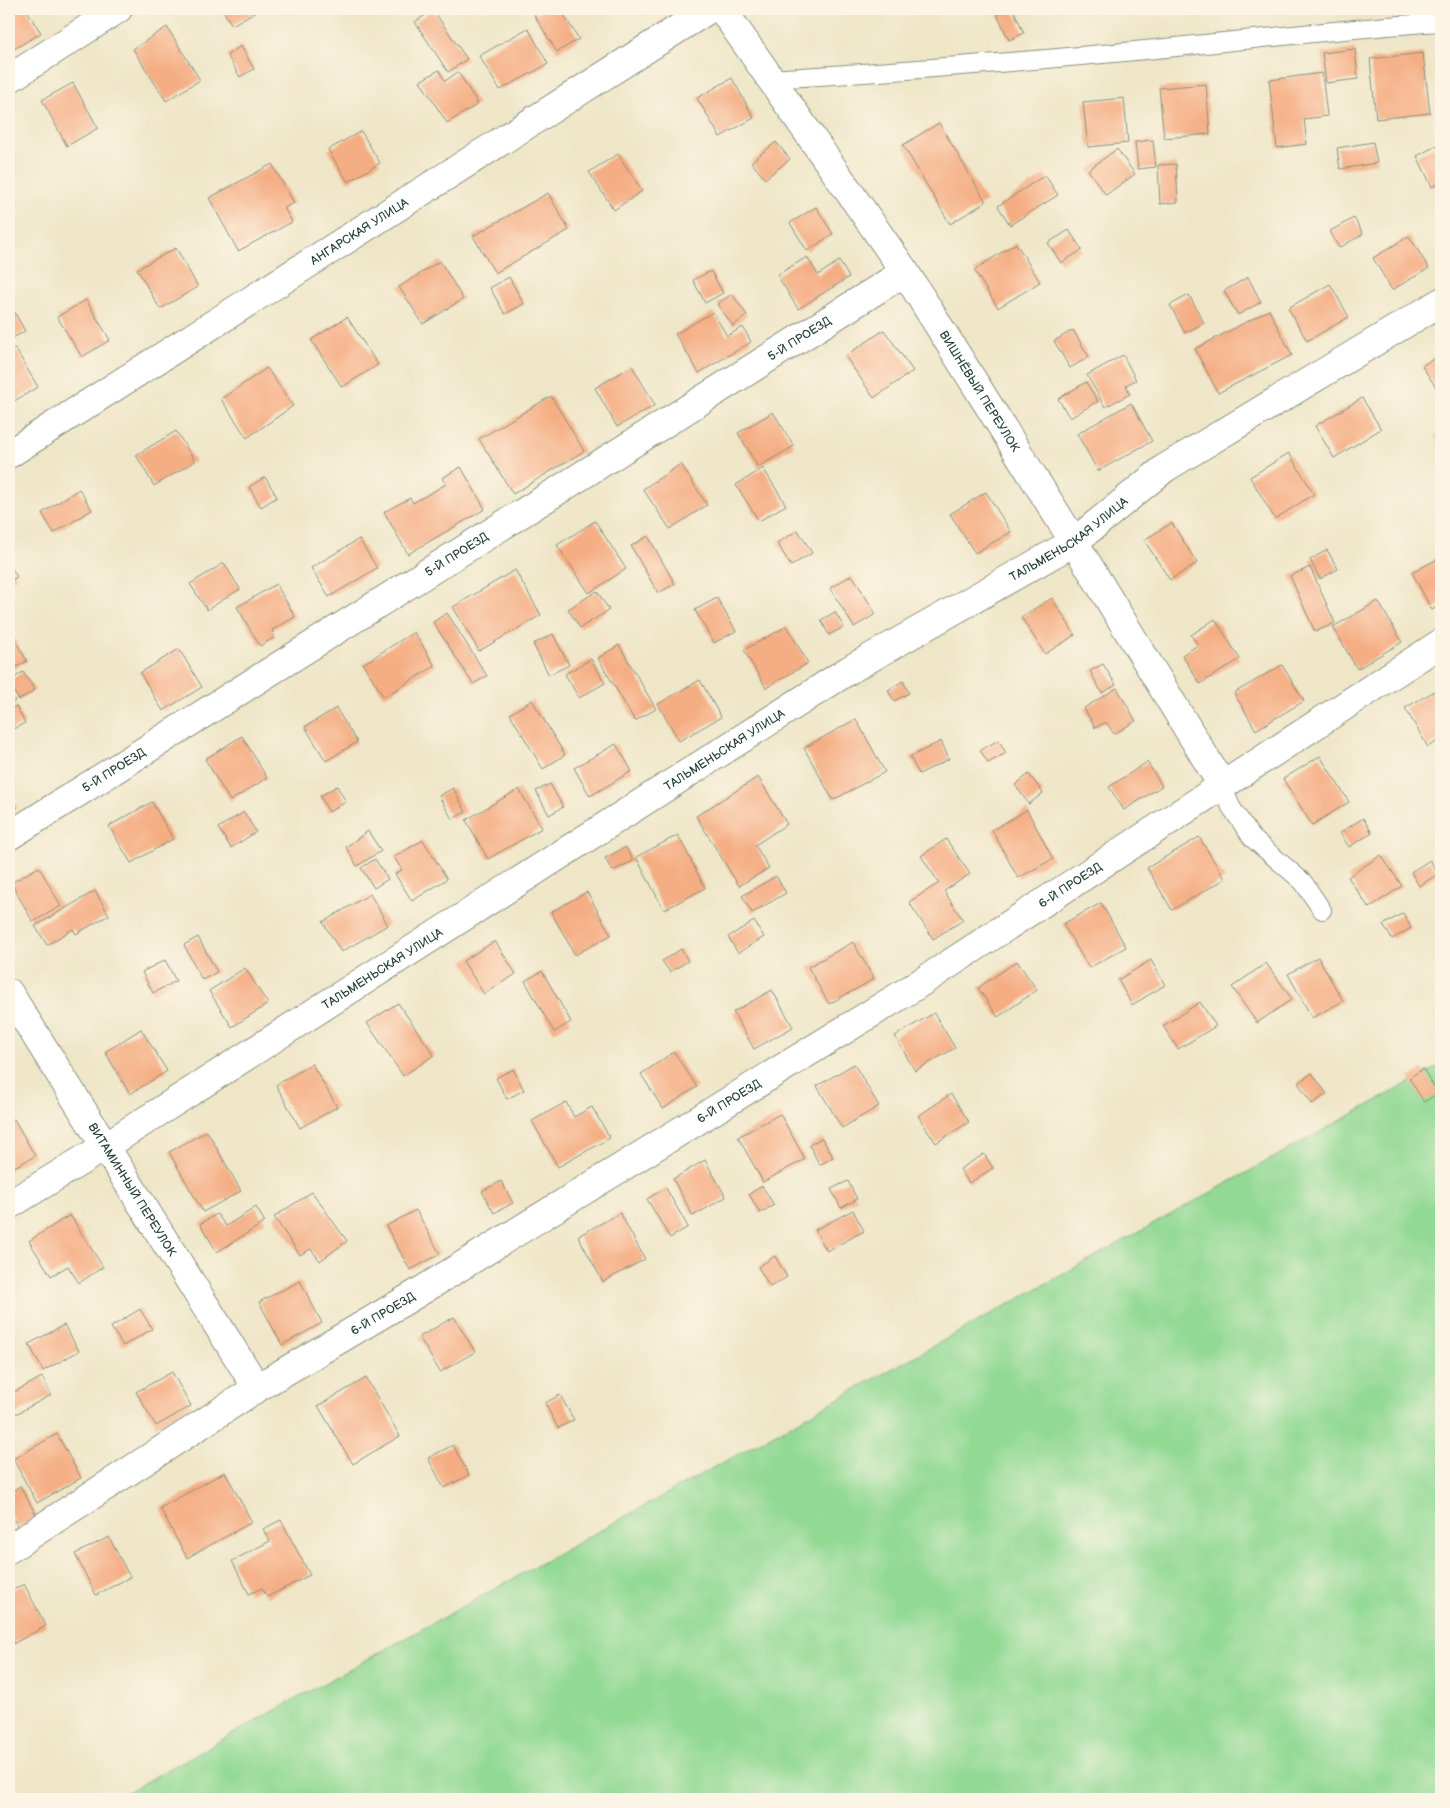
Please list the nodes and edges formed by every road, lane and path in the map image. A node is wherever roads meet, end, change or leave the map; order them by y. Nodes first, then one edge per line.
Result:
1 (118, 9) edge
2 (709, 9) edge
3 (722, 9) edge
4 (1441, 22) edge
5 (770, 78) junction
6 (9, 79) edge
7 (905, 272) junction
8 (1441, 302) edge
9 (9, 454) edge
10 (1074, 542) junction
11 (1441, 643) edge
12 (1222, 785) junction
13 (9, 836) edge
14 (1322, 910) dead end
15 (9, 993) edge
16 (104, 1147) junction
17 (9, 1205) edge
18 (257, 1388) junction
19 (9, 1549) edge

1 - 6 street
2 - 9 street, АНГАРСКАЯ УЛИЦА
3 - 5 street, ВИШНЁВЫЙ ПЕРЕУЛОК
4 - 5 lane
5 - 7 street, ВИШНЁВЫЙ ПЕРЕУЛОК
7 - 10 street, ВИШНЁВЫЙ ПЕРЕУЛОК
7 - 13 street, 5-Й ПРОЕЗД
8 - 10 street, ТАЛЬМЕНЬСКАЯ УЛИЦА
10 - 12 street, ВИШНЁВЫЙ ПЕРЕУЛОК
10 - 16 street, ТАЛЬМЕНЬСКАЯ УЛИЦА
11 - 12 street, 6-Й ПРОЕЗД
12 - 14 lane
12 - 18 street, 6-Й ПРОЕЗД
15 - 16 street, ВИТАМИННЫЙ ПЕРЕУЛОК
16 - 17 street, ТАЛЬМЕНЬСКАЯ УЛИЦА
16 - 18 street, ВИТАМИННЫЙ ПЕРЕУЛОК
18 - 19 street, 6-Й ПРОЕЗД

